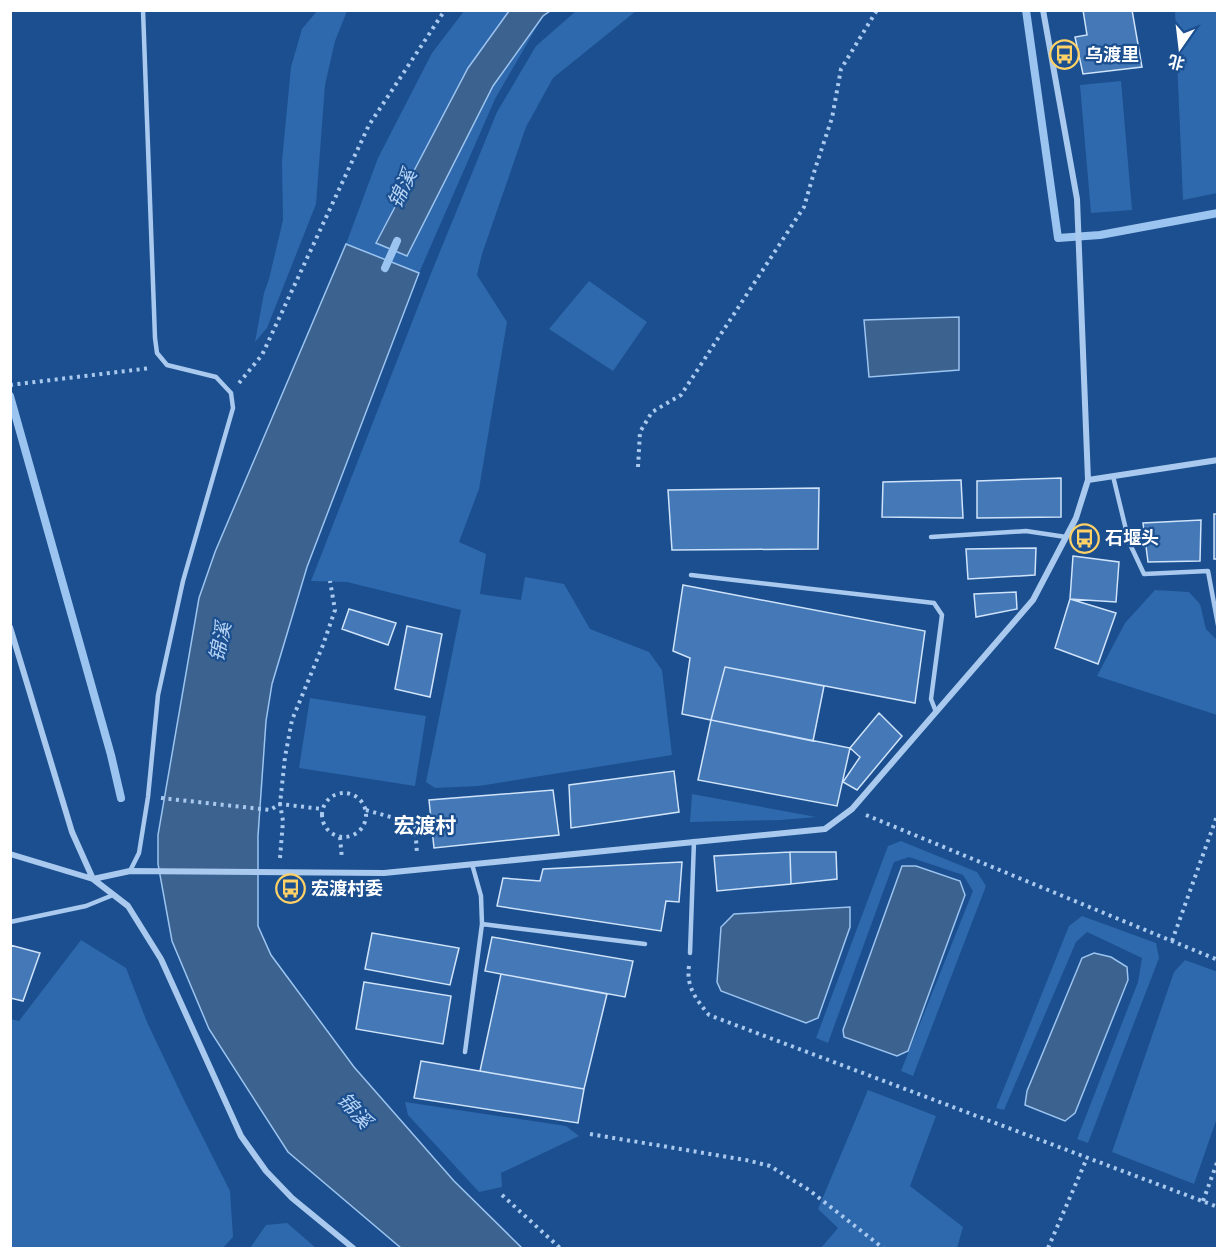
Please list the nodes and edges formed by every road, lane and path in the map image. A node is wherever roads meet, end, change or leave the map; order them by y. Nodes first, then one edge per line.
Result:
1 (144, 10) edge
2 (445, 10) edge
3 (877, 10) edge
4 (1043, 10) edge
5 (167, 365) junction
6 (10, 385) edge
7 (231, 393) junction
8 (1218, 460) edge
9 (638, 467) dead end
10 (1113, 476) junction
11 (1088, 480) junction
12 (931, 537) dead end
13 (1066, 537) junction
14 (691, 575) dead end
15 (330, 581) dead end
16 (1218, 625) edge
17 (10, 627) edge
18 (936, 712) junction
19 (148, 797) junction
20 (280, 804) junction
21 (322, 809) junction
22 (852, 809) junction
23 (366, 810) junction
24 (1218, 813) edge
25 (694, 842) junction
26 (10, 854) edge
27 (472, 864) junction
28 (418, 870) junction
29 (130, 871) junction
30 (280, 871) junction
31 (93, 879) junction
32 (113, 895) junction
33 (10, 922) edge
34 (482, 924) junction
35 (1172, 941) junction
36 (645, 944) dead end
37 (690, 953) joint
38 (1218, 960) edge
39 (465, 1052) dead end
40 (590, 1134) dead end
41 (1087, 1158) junction
42 (1218, 1160) edge
43 (502, 1195) dead end
44 (1203, 1201) junction
45 (1218, 1207) edge
46 (350, 1248) edge
47 (560, 1248) edge
48 (883, 1248) edge
49 (1048, 1248) edge

1 - 5 lane
2 - 7 path
3 - 9 path
4 - 11 street
5 - 6 path
5 - 7 lane
7 - 19 lane
8 - 10 street
10 - 11 street
10 - 16 lane
11 - 13 street
12 - 13 lane
13 - 18 street
14 - 18 lane
15 - 20 path
17 - 31 street
18 - 22 street
19 - 20 path
19 - 29 lane
20 - 21 path
20 - 30 path
21 - 23 path
21 - 23 path
22 - 25 street
22 - 35 path
23 - 28 path
24 - 35 path
25 - 27 street
25 - 37 lane
26 - 31 street
27 - 28 street
27 - 34 lane
28 - 30 street
29 - 30 street
29 - 31 street
31 - 32 street
32 - 33 lane
32 - 46 street
34 - 36 lane
34 - 39 lane
35 - 38 path
37 - 41 path
40 - 48 path
41 - 44 path
41 - 49 path
42 - 44 path
43 - 47 path
44 - 45 path

